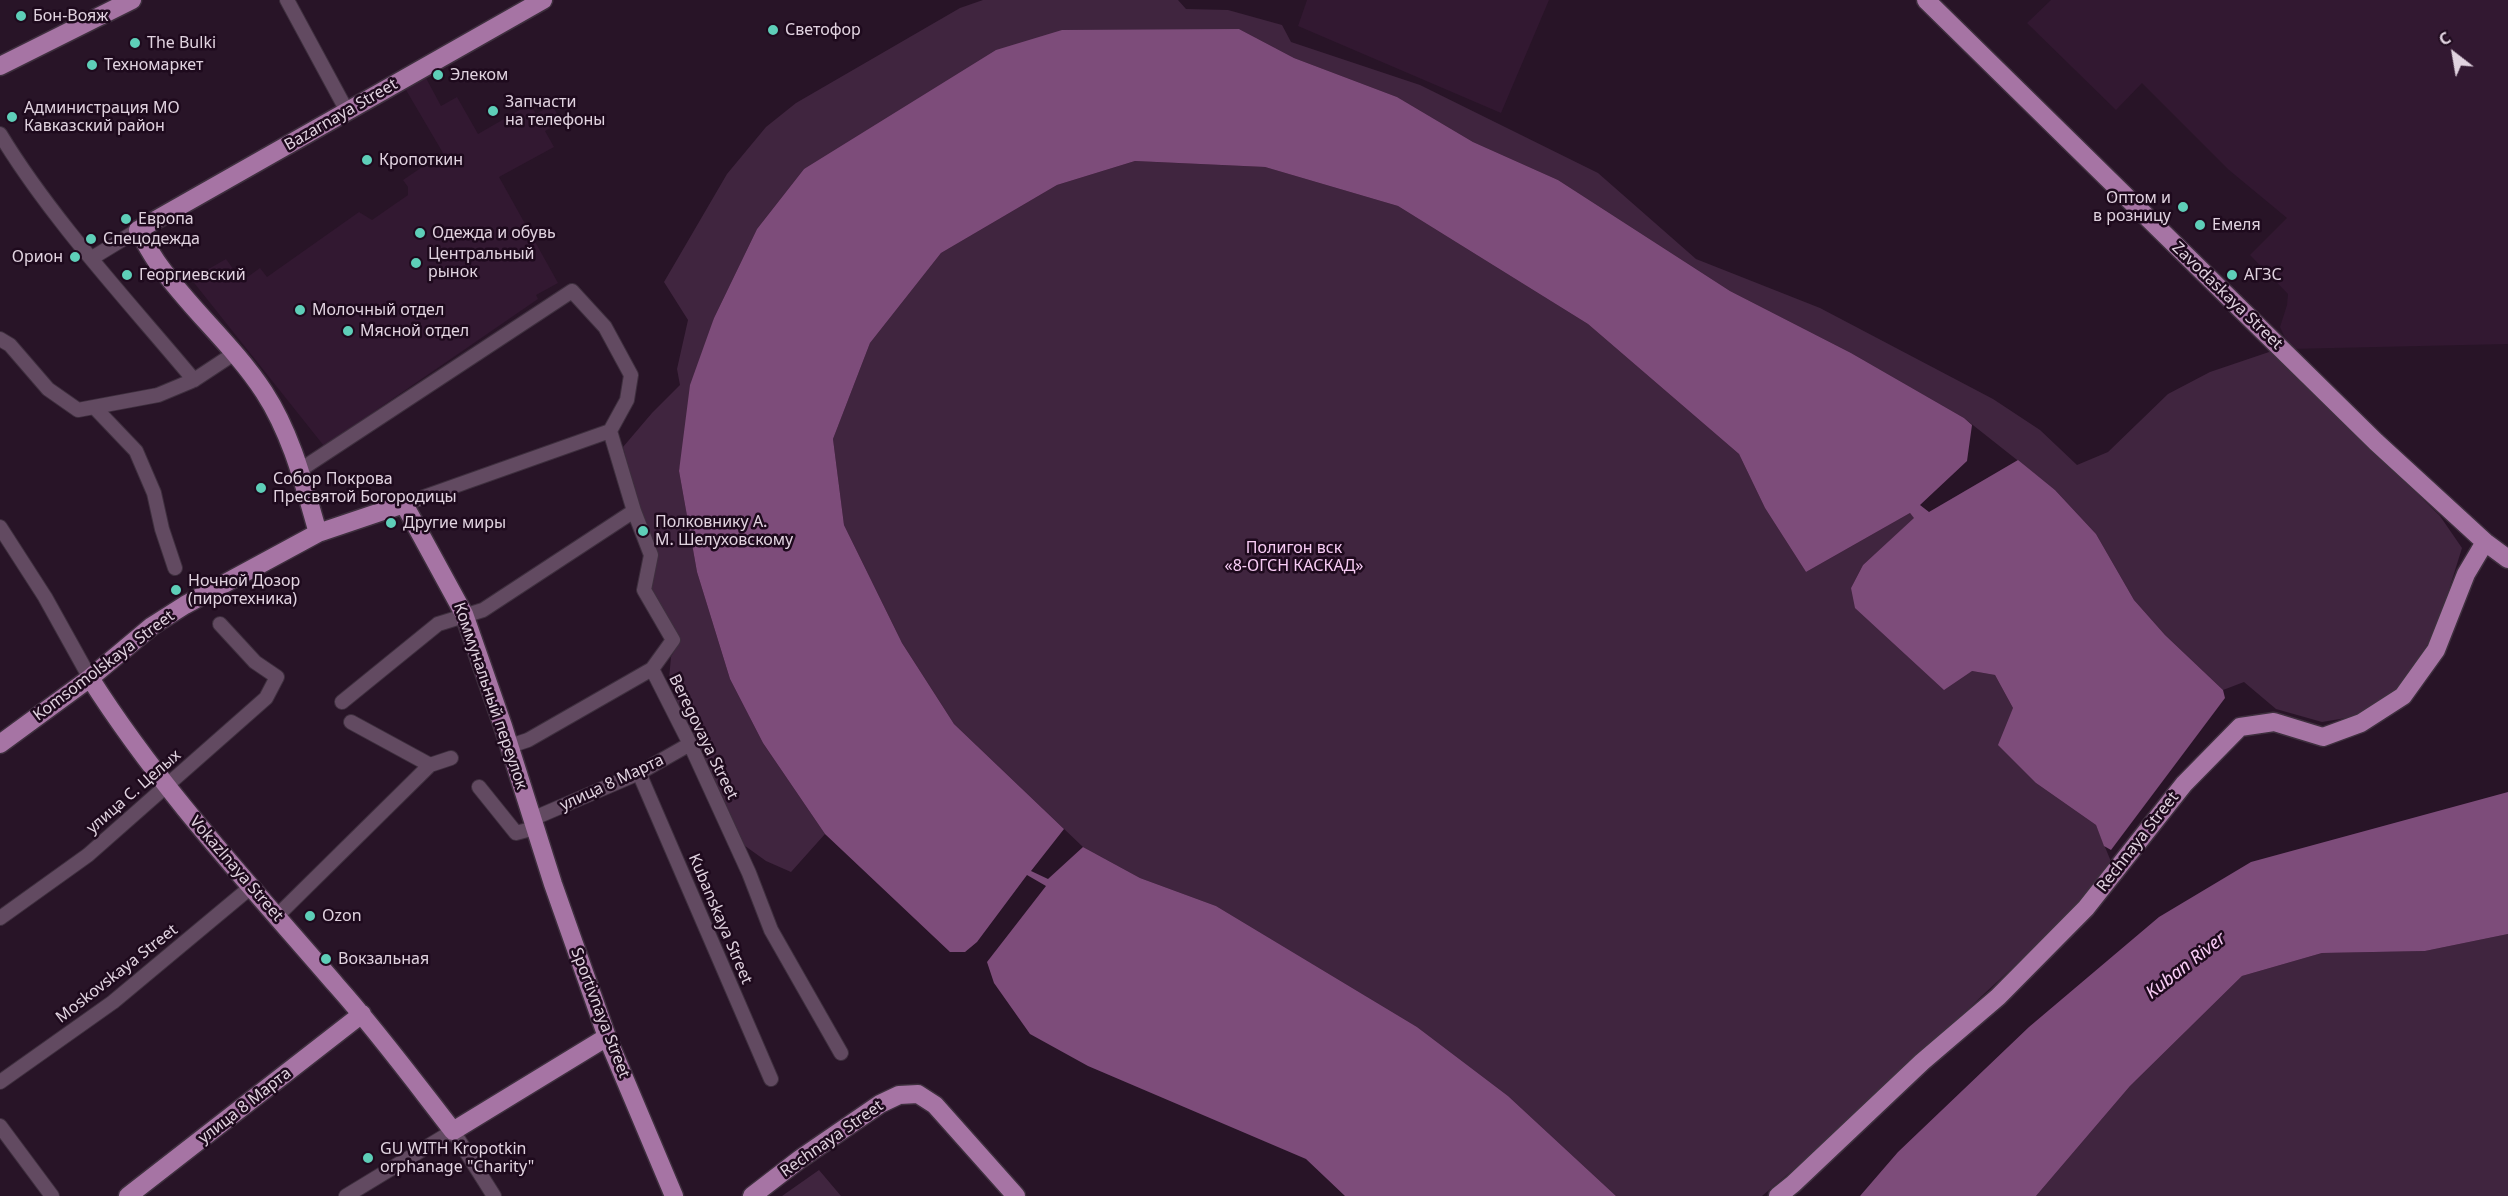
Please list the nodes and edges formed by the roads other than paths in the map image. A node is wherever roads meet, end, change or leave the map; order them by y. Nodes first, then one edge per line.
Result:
1 (132, 0) edge
2 (287, 0) edge
3 (543, 0) edge
4 (1926, 0) edge
5 (0, 66) edge
6 (347, 111) junction
7 (0, 134) edge
8 (138, 230) junction
9 (92, 258) junction
10 (0, 339) edge
11 (235, 352) junction
12 (194, 380) junction
13 (95, 408) junction
14 (610, 431) junction
15 (300, 470) junction
16 (404, 504) junction
17 (634, 511) junction
18 (0, 527) edge
19 (318, 533) junction
20 (2485, 542) junction
21 (2507, 556) edge
22 (175, 567) dead end
23 (464, 614) junction
24 (220, 624) dead end
25 (652, 669) junction
26 (90, 678) junction
27 (342, 702) dead end
28 (351, 722) dead end
29 (0, 744) edge
30 (690, 744) junction
31 (510, 746) junction
32 (451, 758) dead end
33 (430, 765) junction
34 (639, 773) junction
35 (166, 787) junction
36 (478, 787) dead end
37 (533, 823) junction
38 (251, 887) junction
39 (277, 916) junction
40 (0, 918) edge
41 (362, 1014) junction
42 (607, 1037) junction
43 (841, 1053) dead end
44 (771, 1079) dead end
45 (0, 1082) edge
46 (0, 1126) edge
47 (453, 1131) junction
48 (51, 1196) edge
49 (128, 1196) edge
50 (346, 1196) edge
51 (494, 1196) edge
52 (674, 1196) edge
53 (752, 1196) edge
54 (1016, 1196) edge
55 (1778, 1196) edge

1 - 5 main road
2 - 6 street
3 - 6 main road, Bazarnaya Street
4 - 20 main road, Zavodaskaya Street
6 - 8 main road, Bazarnaya Street
7 - 9 street
8 - 9 street, Bazarnaya Street
8 - 11 main road
9 - 12 street
10 - 13 street
11 - 12 street
11 - 15 main road
12 - 13 street
13 - 22 street
14 - 15 street
14 - 16 street, Komsomolskaya Street
14 - 17 street, Beregovaya Street
15 - 19 main road
16 - 19 main road, Komsomolskaya Street
16 - 23 main road, Коммунальный переулок
17 - 23 street
17 - 25 street, Beregovaya Street
18 - 26 street, Vokazlnaya Street
19 - 26 main road, Komsomolskaya Street
20 - 21 main road, Zavodaskaya Street
20 - 55 main road, Rechnaya Street
23 - 27 street
23 - 31 main road, Коммунальный переулок
24 - 35 street, улица С. Целых
25 - 30 street, Beregovaya Street
25 - 31 street
26 - 29 main road, Komsomolskaya Street
26 - 35 main road, Vokazlnaya Street
28 - 33 street
30 - 34 street, улица 8 Марта
30 - 43 street, Beregovaya Street
31 - 37 main road, Коммунальный переулок
32 - 33 street
33 - 39 street
34 - 37 street, улица 8 Марта
34 - 44 street, Kubanskaya Street
35 - 38 main road, Vokazlnaya Street
35 - 40 street, улица С. Целых
36 - 37 street
37 - 42 main road, Sportivnaya Street
38 - 39 main road, Vokazlnaya Street
38 - 45 street, Moskovskaya Street
39 - 41 main road, Vokazlnaya Street
41 - 47 main road, Vokazlnaya Street
41 - 49 main road, улица 8 Марта
42 - 47 main road
42 - 52 main road, Sportivnaya Street
46 - 48 street
47 - 50 street
47 - 51 street, Vokazlnaya Street
53 - 54 main road, Rechnaya Street

